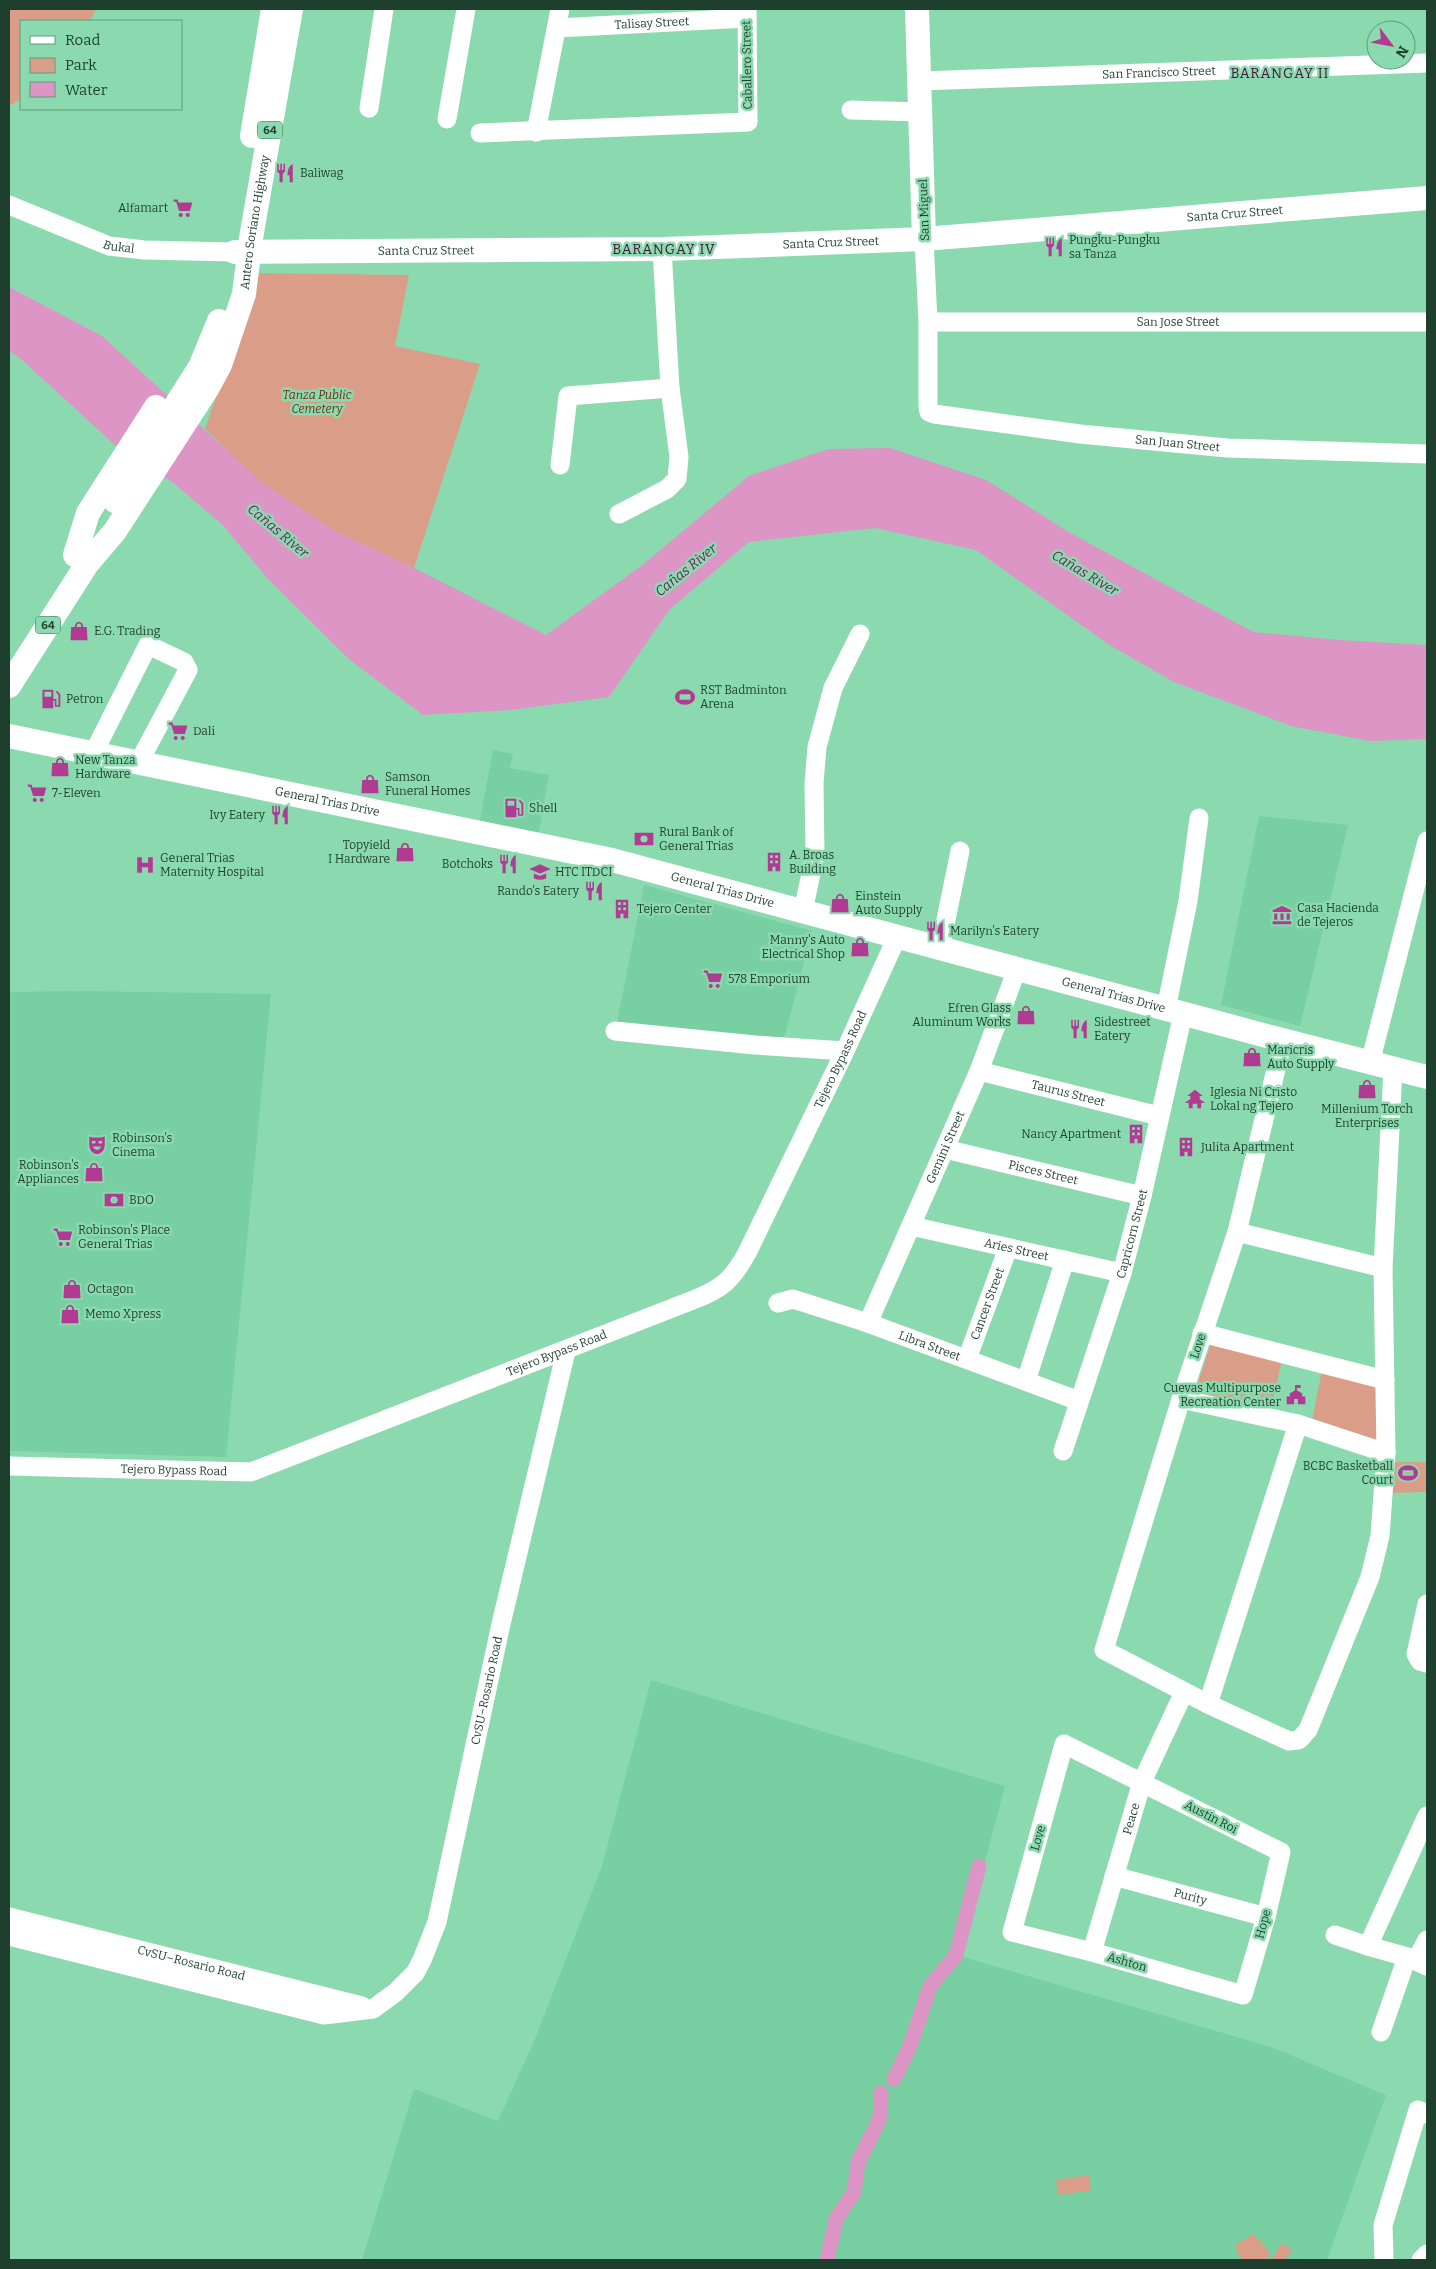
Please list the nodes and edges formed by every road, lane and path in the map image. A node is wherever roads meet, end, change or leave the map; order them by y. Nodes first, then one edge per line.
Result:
1 (273, 9) edge
2 (291, 9) edge
3 (384, 9) edge
4 (466, 9) edge
5 (560, 9) edge
6 (917, 9) edge
7 (747, 13) edge
8 (557, 28) junction
9 (1427, 63) edge
10 (920, 81) junction
11 (369, 108) dead end
12 (851, 110) dead end
13 (921, 112) junction
14 (447, 119) dead end
15 (536, 132) junction
16 (480, 133) dead end
17 (1427, 198) edge
18 (9, 205) edge
19 (924, 239) junction
20 (662, 249) junction
21 (242, 252) junction
22 (928, 322) junction
23 (1427, 322) edge
24 (195, 377) junction
25 (670, 388) junction
26 (929, 412) joint
27 (1427, 454) edge
28 (560, 465) dead end
29 (619, 514) dead end
30 (81, 560) junction
31 (860, 634) dead end
32 (9, 661) edge
33 (9, 686) edge
34 (9, 736) edge
35 (93, 754) junction
36 (138, 764) junction
37 (1199, 818) dead end
38 (1427, 841) edge
39 (960, 851) dead end
40 (803, 912) junction
41 (897, 937) junction
42 (940, 948) junction
43 (1017, 969) junction
44 (1175, 1012) junction
45 (615, 1031) dead end
46 (1282, 1040) junction
47 (846, 1051) junction
48 (1370, 1062) junction
49 (1393, 1068) junction
50 (979, 1071) junction
51 (1427, 1077) edge
52 (1159, 1116) junction
53 (945, 1149) junction
54 (1142, 1196) junction
55 (911, 1226) junction
56 (1237, 1232) junction
57 (1008, 1248) junction
58 (1065, 1260) junction
59 (1383, 1268) junction
60 (1122, 1274) junction
61 (778, 1303) dead end
62 (868, 1323) junction
63 (1202, 1333) junction
64 (566, 1351) junction
65 (967, 1359) junction
66 (1384, 1380) junction
67 (1026, 1381) junction
68 (1181, 1399) junction
69 (1079, 1401) junction
70 (1298, 1424) junction
71 (1063, 1451) dead end
72 (1386, 1453) junction
73 (9, 1466) edge
74 (1427, 1604) edge
75 (1427, 1663) edge
76 (1184, 1692) junction
77 (1208, 1704) junction
78 (1142, 1782) junction
79 (1427, 1816) edge
80 (1281, 1852) joint
81 (1114, 1876) junction
82 (9, 1917) edge
83 (1266, 1917) junction
84 (1012, 1932) joint
85 (9, 1936) edge
86 (1336, 1936) dead end
87 (1427, 1940) edge
88 (1368, 1946) junction
89 (1092, 1952) junction
90 (1417, 1961) edge
91 (1243, 1996) joint
92 (373, 2009) junction
93 (1382, 2032) dead end
94 (1427, 2114) edge
95 (1427, 2254) edge
96 (1384, 2260) edge
97 (1422, 2260) edge

1 - 21 main road, Antero Soriano Highway / 64
2 - 21 main road, Antero Soriano Highway / 64
3 - 11 street
4 - 14 street
5 - 8 street
6 - 10 main road, San Miguel
7 - 8 street, Talisay Street
7 - 15 street, Caballero Street
8 - 15 street
9 - 10 street, San Francisco Street
10 - 13 main road, San Miguel
12 - 13 street
13 - 19 main road, San Miguel
15 - 16 street
17 - 19 main road, Santa Cruz Street
18 - 21 street, Bukal
19 - 20 main road, Santa Cruz Street
19 - 22 street, San Miguel
20 - 21 main road, Santa Cruz Street
20 - 25 street
21 - 24 main road, Antero Soriano Highway / 64
22 - 23 street, San Jose Street
22 - 26 street, San Miguel
24 - 30 main road, Antero Soriano Highway / 64
24 - 30 main road, Antero Soriano Highway / 64
25 - 28 street
25 - 29 street
26 - 27 street, San Juan Street
30 - 32 main road, Antero Soriano Highway / 64
30 - 33 main road, Antero Soriano Highway / 64
31 - 40 street
34 - 35 main road, General Trias Drive
35 - 36 main road, General Trias Drive
35 - 36 street
36 - 40 main road, General Trias Drive
37 - 44 street, Capricorn Street
38 - 48 street
39 - 42 street
40 - 41 main road, General Trias Drive
41 - 42 main road, General Trias Drive
41 - 47 street, Tejero Bypass Road
42 - 43 main road, General Trias Drive
43 - 44 main road, General Trias Drive
43 - 50 street, Gemini Street
44 - 46 main road, General Trias Drive
44 - 52 street, Capricorn Street
45 - 47 street
46 - 48 main road, General Trias Drive
46 - 56 street, Love
47 - 64 street, Tejero Bypass Road
48 - 49 main road, General Trias Drive
49 - 51 main road, General Trias Drive
49 - 59 street
50 - 52 street, Taurus Street
50 - 53 street, Gemini Street
52 - 54 street, Capricorn Street
53 - 54 street, Pisces Street
53 - 55 street, Gemini Street
54 - 60 street, Capricorn Street
55 - 57 street, Aries Street
55 - 62 street, Gemini Street
56 - 59 street
56 - 63 street, Love
57 - 58 street, Aries Street
57 - 65 street, Cancer Street
58 - 60 street, Aries Street
58 - 67 street
59 - 66 street
60 - 69 street, Capricorn Street
61 - 62 street, Libra Street
62 - 65 street, Libra Street
63 - 66 street
63 - 68 street, Love
64 - 73 street, Tejero Bypass Road
64 - 92 street, CvSU–Rosario Road
65 - 67 street, Libra Street
66 - 72 street
67 - 69 street, Libra Street
68 - 70 street
68 - 76 street, Love
69 - 71 street, Capricorn Street
70 - 72 street
70 - 77 street
72 - 77 street
74 - 75 street
76 - 77 street
76 - 78 street, Peace
78 - 80 street, Austin Roi
78 - 81 street, Peace
78 - 84 street, Love
79 - 88 street
80 - 83 street, Hope
81 - 83 street, Purity
81 - 89 street, Peace
82 - 92 street, CvSU–Rosario Road
83 - 91 street, Hope
84 - 89 street, Ashton
85 - 92 street, CvSU–Rosario Road
86 - 88 street
87 - 90 street
88 - 90 street
89 - 91 street, Ashton
90 - 93 street
94 - 96 street
95 - 97 street

